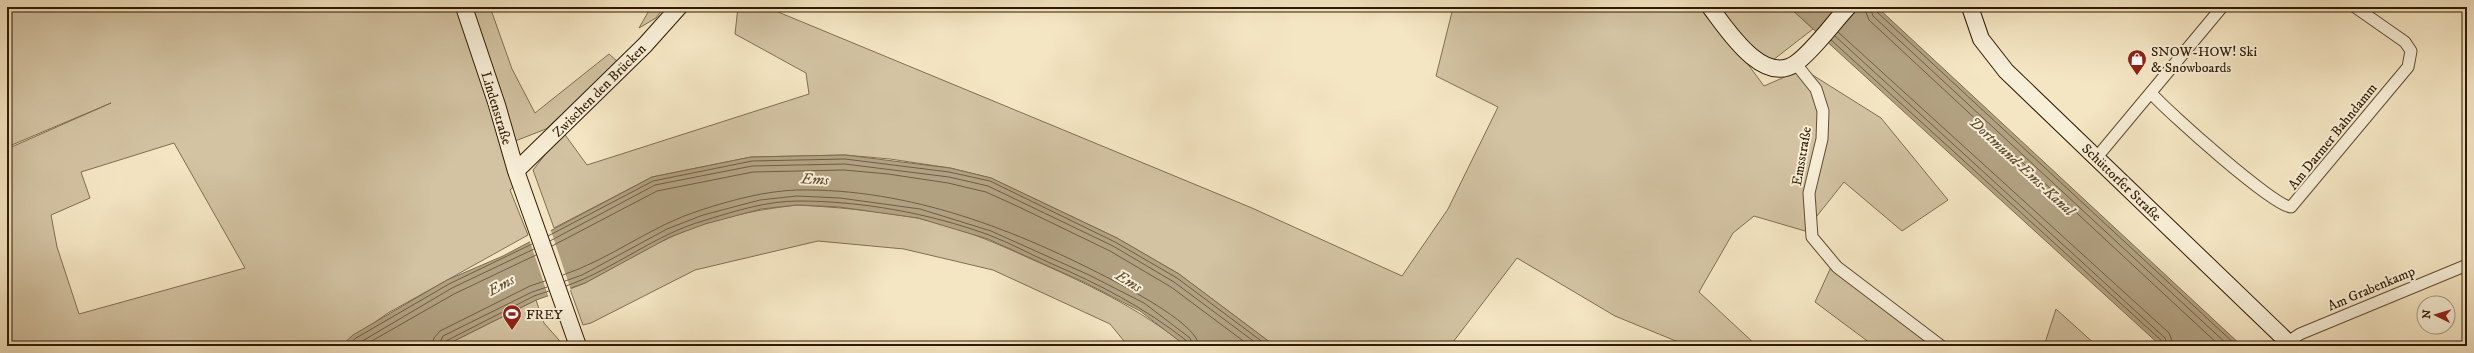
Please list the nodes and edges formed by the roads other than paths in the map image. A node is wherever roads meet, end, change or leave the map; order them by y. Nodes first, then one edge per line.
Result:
1 (464, 7) edge
2 (679, 7) edge
3 (1710, 7) edge
4 (1848, 7) edge
5 (1970, 7) edge
6 (2222, 7) edge
7 (2355, 7) edge
8 (1801, 58) junction
9 (2152, 94) junction
10 (2097, 158) junction
11 (516, 171) junction
12 (2467, 264) edge
13 (2290, 344) edge
14 (578, 346) edge
15 (1941, 346) edge

1 - 11 main road, Lindenstraße
2 - 11 main road, Zwischen den Brücken
3 - 8 main road
4 - 8 main road
5 - 10 main road, Schüttorfer Straße
6 - 9 street
7 - 9 street, Am Darmer Bahndamm
8 - 15 street, Emsstraße
9 - 10 street
10 - 13 main road, Schüttorfer Straße
11 - 14 main road, Lindenstraße
12 - 13 street, Am Grabenkamp

